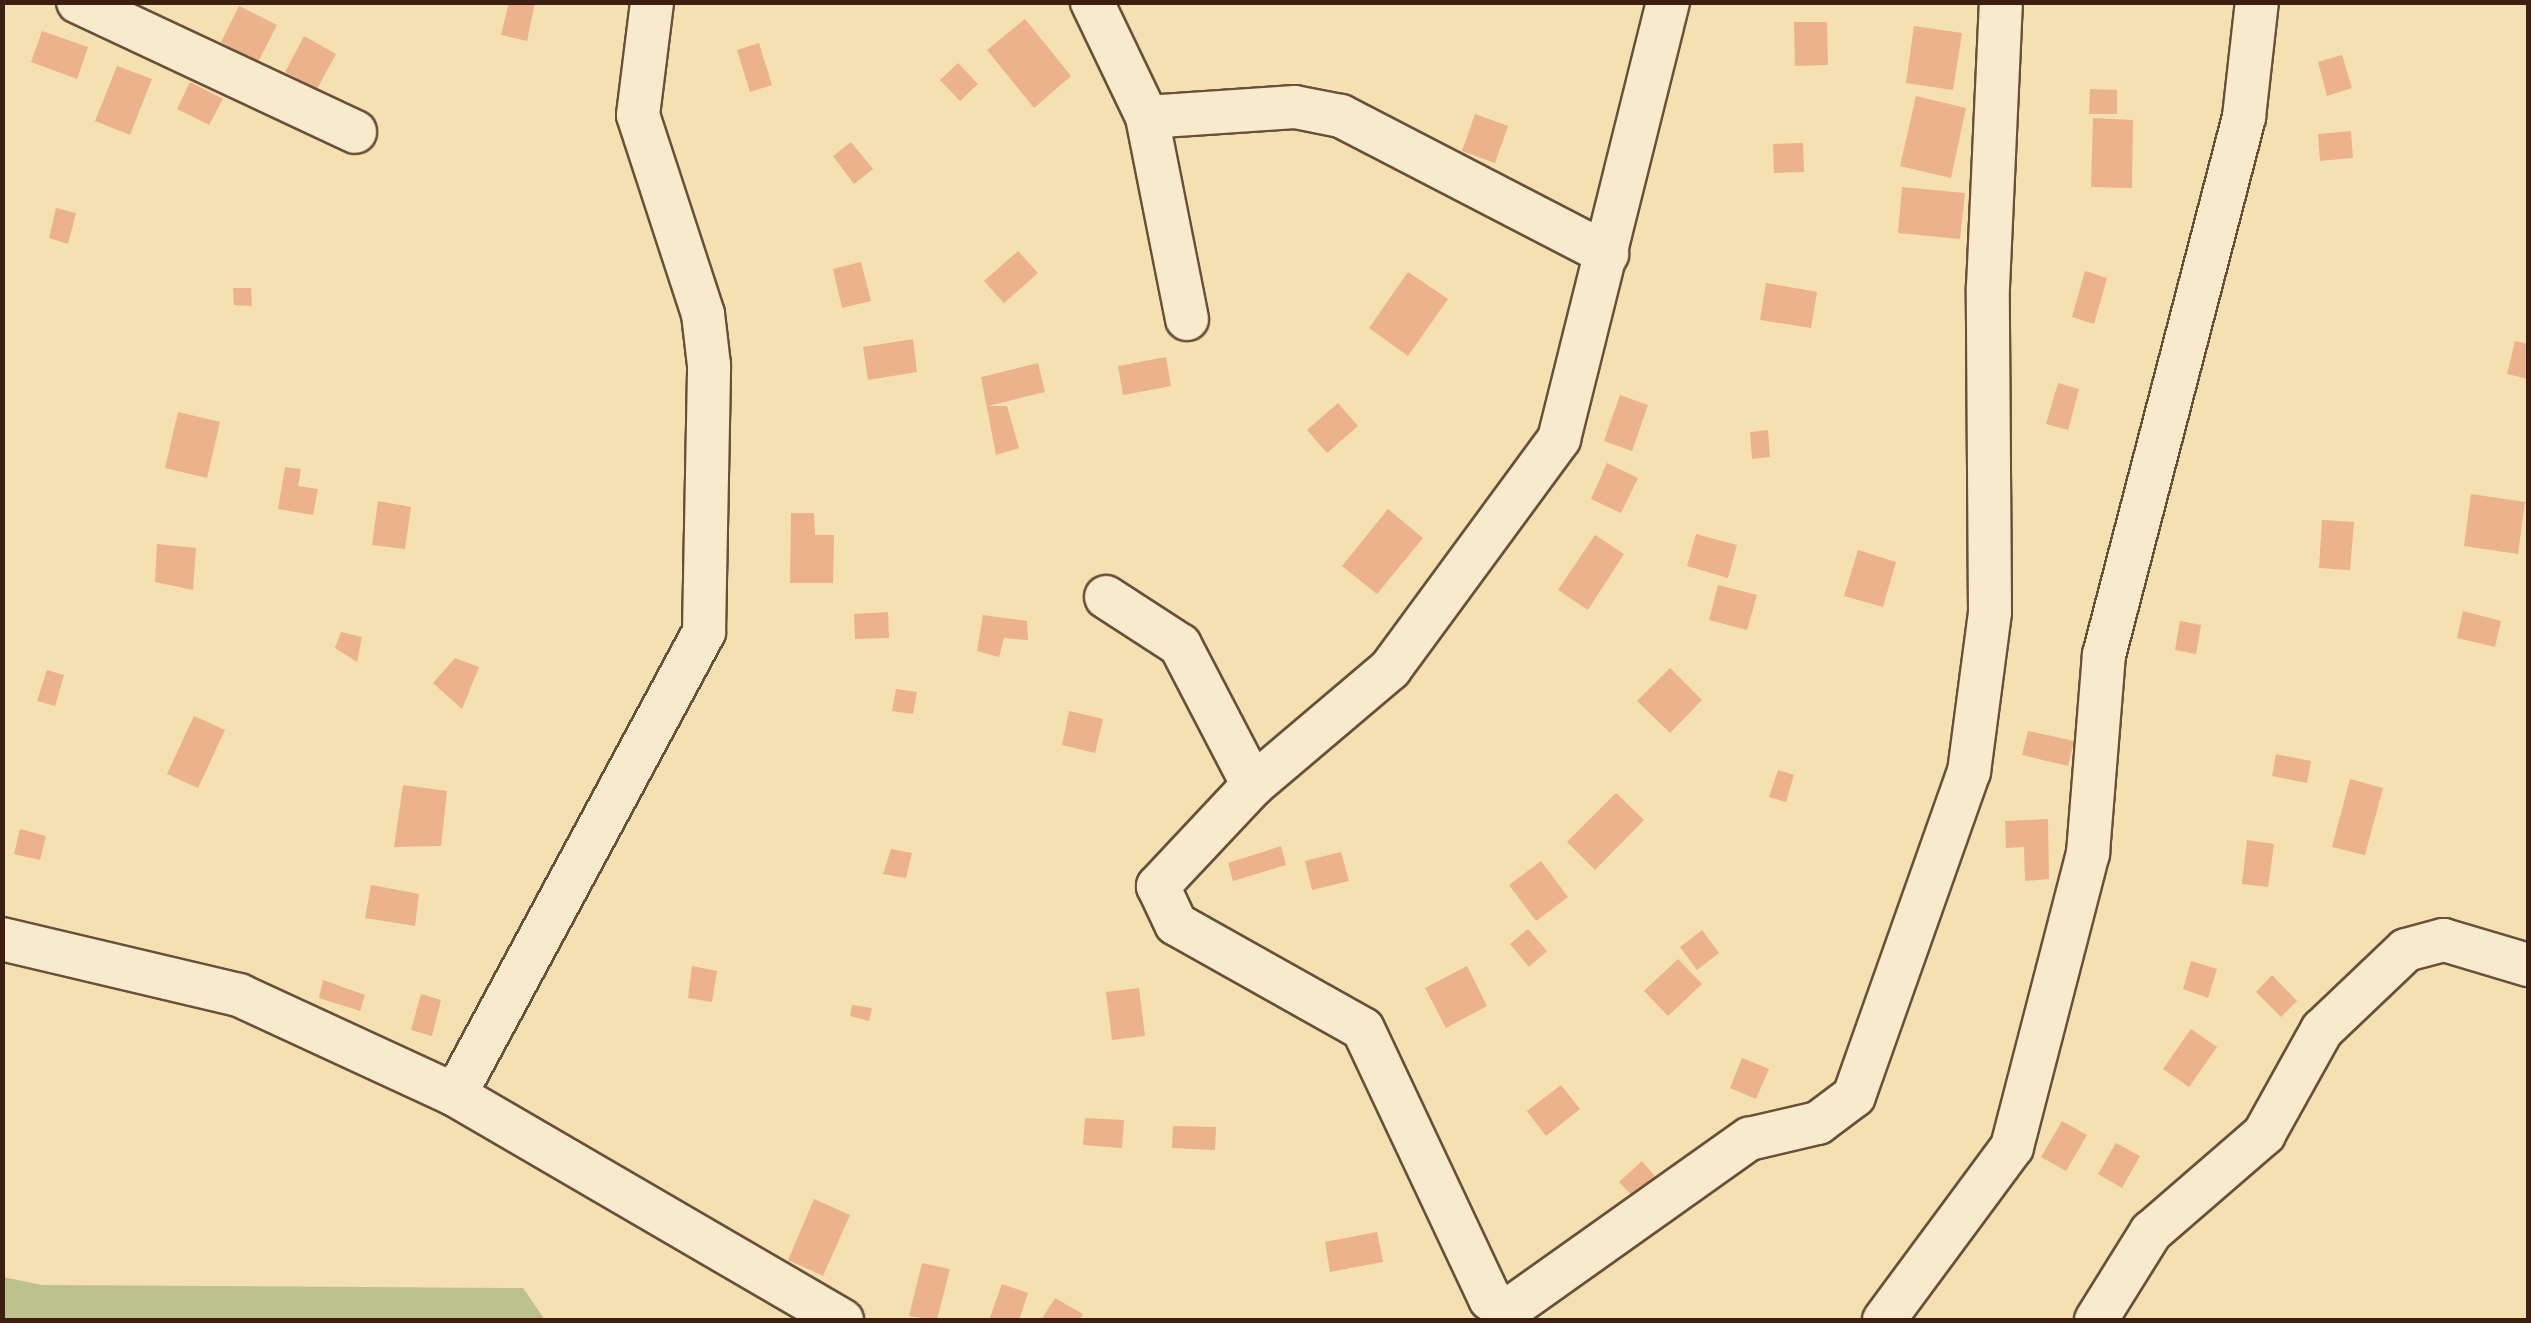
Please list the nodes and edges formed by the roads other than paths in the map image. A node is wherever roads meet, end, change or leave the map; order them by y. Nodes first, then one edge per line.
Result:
1 (78, 2) edge
2 (652, 2) edge
3 (1092, 2) edge
4 (1668, 2) edge
5 (2001, 2) edge
6 (2256, 2) edge
7 (1147, 117) junction
8 (355, 132) dead end
9 (1608, 254) junction
10 (1187, 319) dead end
11 (1106, 598) dead end
12 (1253, 785) junction
13 (2, 939) edge
14 (2528, 964) edge
15 (456, 1095) junction
16 (842, 1320) edge
17 (1884, 1320) edge
18 (2096, 1320) edge

1 - 8 street
2 - 15 street
3 - 7 street
4 - 9 street
5 - 12 street
6 - 17 street
7 - 9 street
7 - 10 street
9 - 12 street
11 - 12 street
13 - 15 street
14 - 18 street
15 - 16 street

